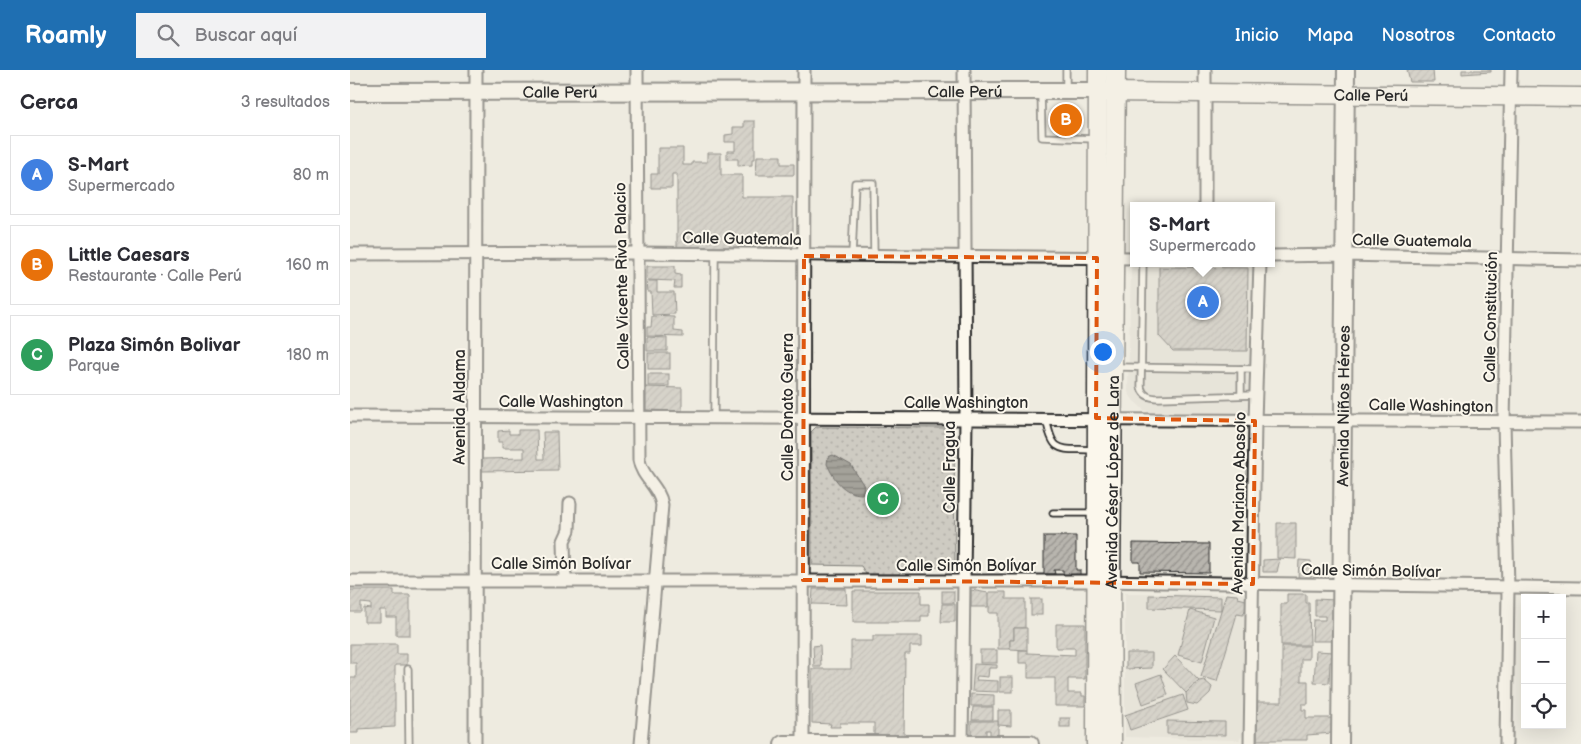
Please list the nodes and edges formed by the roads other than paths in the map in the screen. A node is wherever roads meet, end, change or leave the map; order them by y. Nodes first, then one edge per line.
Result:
1 (476, 70) edge
2 (637, 70) edge
3 (804, 70) edge
4 (964, 70) edge
5 (1066, 70) edge
6 (1098, 70) edge
7 (1116, 70) edge
8 (1205, 70) edge
9 (1346, 70) edge
10 (1511, 70) edge
11 (1098, 91) junction
12 (350, 92) edge
13 (637, 92) junction
14 (964, 92) junction
15 (1041, 92) junction
16 (1066, 92) junction
17 (1117, 92) junction
18 (476, 93) junction
19 (804, 93) junction
20 (1205, 93) junction
21 (1346, 94) junction
22 (1511, 96) junction
23 (1581, 97) edge
24 (1097, 139) junction
25 (1205, 202) edge
26 (636, 253) junction
27 (350, 254) edge
28 (476, 254) junction
29 (715, 254) junction
30 (1344, 255) junction
31 (804, 256) junction
32 (852, 256) junction
33 (874, 256) junction
34 (1275, 256) edge
35 (963, 258) junction
36 (1097, 258) junction
37 (1115, 258) junction
38 (1130, 258) edge
39 (1507, 258) junction
40 (1581, 260) edge
41 (1143, 267) edge
42 (1260, 267) edge
43 (1141, 367) junction
44 (1114, 368) junction
45 (1241, 369) junction
46 (1257, 369) junction
47 (1241, 395) junction
48 (1256, 395) junction
49 (350, 416) edge
50 (476, 417) junction
51 (640, 418) junction
52 (714, 418) junction
53 (804, 418) junction
54 (966, 418) junction
55 (1046, 418) junction
56 (1105, 418) junction
57 (1342, 420) junction
58 (1255, 421) junction
59 (1504, 422) junction
60 (1581, 422) edge
61 (1096, 450) junction
62 (570, 503) dead end
63 (1052, 513) dead end
64 (1096, 513) junction
65 (475, 580) junction
66 (565, 580) junction
67 (656, 580) junction
68 (803, 580) junction
69 (350, 581) edge
70 (1104, 581) junction
71 (965, 582) junction
72 (1253, 584) junction
73 (1340, 586) junction
74 (1508, 588) junction
75 (1581, 588) edge
76 (408, 669) dead end
77 (803, 743) edge
78 (962, 743) edge
79 (409, 744) edge
80 (475, 744) edge
81 (641, 744) edge
82 (783, 744) edge
83 (1030, 744) edge
84 (1096, 744) edge
85 (1112, 744) edge
86 (1250, 744) edge
87 (1340, 744) edge
88 (1506, 744) edge

1 - 18 street, Avenida Aldama
2 - 13 street, Calle Vicente Riva Palacio
3 - 19 street, Calle Donato Guerra
4 - 14 street, Calle Fragua
5 - 16 lane
6 - 11 main road, Avenida César López de Lara
7 - 17 main road, Avenida César López de Lara
8 - 20 street
9 - 21 street, Avenida Niños Héroes
10 - 22 street, Calle Constitución
11 - 16 street, Calle Perú
11 - 17 main road, Calle Perú
11 - 24 main road, Avenida César López de Lara
12 - 18 street, Calle Perú
13 - 18 street, Calle Perú
13 - 19 street, Calle Perú
13 - 26 street, Calle Vicente Riva Palacio
14 - 15 street, Calle Perú
14 - 19 street, Calle Perú
14 - 35 street, Calle Fragua
15 - 16 street, Calle Perú
15 - 24 lane
17 - 20 main road, Calle Perú
17 - 37 main road, Avenida César López de Lara
18 - 28 street, Avenida Aldama
19 - 31 street, Calle Donato Guerra
20 - 21 main road, Calle Perú
20 - 25 street
21 - 22 main road, Calle Perú
21 - 30 street, Avenida Niños Héroes
22 - 23 main road, Calle Perú
22 - 39 street, Calle Constitución
24 - 36 main road, Avenida César López de Lara
26 - 28 street, Calle Guatemala
26 - 29 street, Calle Guatemala
26 - 51 street, Calle Vicente Riva Palacio
27 - 28 street, Calle Guatemala
28 - 50 street, Avenida Aldama
29 - 31 street, Calle Guatemala
29 - 52 lane
30 - 34 street, Calle Guatemala
30 - 39 street, Calle Guatemala
30 - 57 street, Avenida Niños Héroes
31 - 32 street, Calle Guatemala
31 - 53 street, Calle Donato Guerra
32 - 33 street, Calle Guatemala
32 - 33 lane
33 - 35 street, Calle Guatemala
35 - 36 street, Calle Guatemala
35 - 54 street, Calle Fragua
36 - 37 street, Calle Guatemala
36 - 56 main road, Avenida César López de Lara
37 - 38 street, Calle Guatemala
37 - 44 main road, Avenida César López de Lara
39 - 40 street, Calle Guatemala
39 - 59 street, Calle Constitución
41 - 43 lane
42 - 46 street, Avenida Mariano Abasolo
43 - 44 lane
43 - 45 lane
43 - 47 lane
44 - 56 main road, Avenida César López de Lara
45 - 46 lane
45 - 47 lane
46 - 48 street, Avenida Mariano Abasolo
47 - 48 lane
48 - 58 street, Avenida Mariano Abasolo
49 - 50 street, Calle Washington
50 - 51 street, Calle Washington
50 - 65 street, Avenida Aldama
51 - 52 street, Calle Washington
51 - 67 street, Calle Vicente Riva Palacio
52 - 53 street, Calle Washington
53 - 54 street, Calle Washington
53 - 68 street, Calle Donato Guerra
54 - 55 street, Calle Washington
54 - 71 street, Calle Fragua
55 - 56 street, Calle Washington
55 - 61 lane
56 - 58 street, Calle Washington
56 - 61 main road, Avenida César López de Lara
56 - 70 main road, Avenida César López de Lara
57 - 58 street, Calle Washington
57 - 59 street, Calle Washington
57 - 73 street, Avenida Niños Héroes
58 - 72 street, Avenida Mariano Abasolo
59 - 60 street, Calle Washington
59 - 74 street, Calle Constitución
61 - 64 main road, Avenida César López de Lara
62 - 66 street
63 - 64 lane
64 - 70 main road, Avenida César López de Lara
65 - 66 street, Calle Simón Bolívar
65 - 69 street, Calle Simón Bolívar
65 - 80 street, Avenida Aldama
66 - 67 street, Calle Simón Bolívar
67 - 68 street, Calle Simón Bolívar
67 - 81 street, Calle Vicente Riva Palacio
68 - 71 street, Calle Simón Bolívar
68 - 77 street, Calle Donato Guerra
70 - 71 street, Calle Simón Bolívar
70 - 72 street, Calle Simón Bolívar
70 - 84 main road, Avenida César López de Lara
70 - 85 main road, Avenida César López de Lara
71 - 78 street, Calle Fragua
72 - 73 street, Calle Simón Bolívar
72 - 86 street, Avenida Mariano Abasolo
73 - 74 street, Calle Simón Bolívar
73 - 87 street, Avenida Niños Héroes
74 - 75 street, Calle Simón Bolívar
74 - 88 street, Calle Constitución
76 - 79 lane
77 - 78 street
77 - 82 street
78 - 83 street

